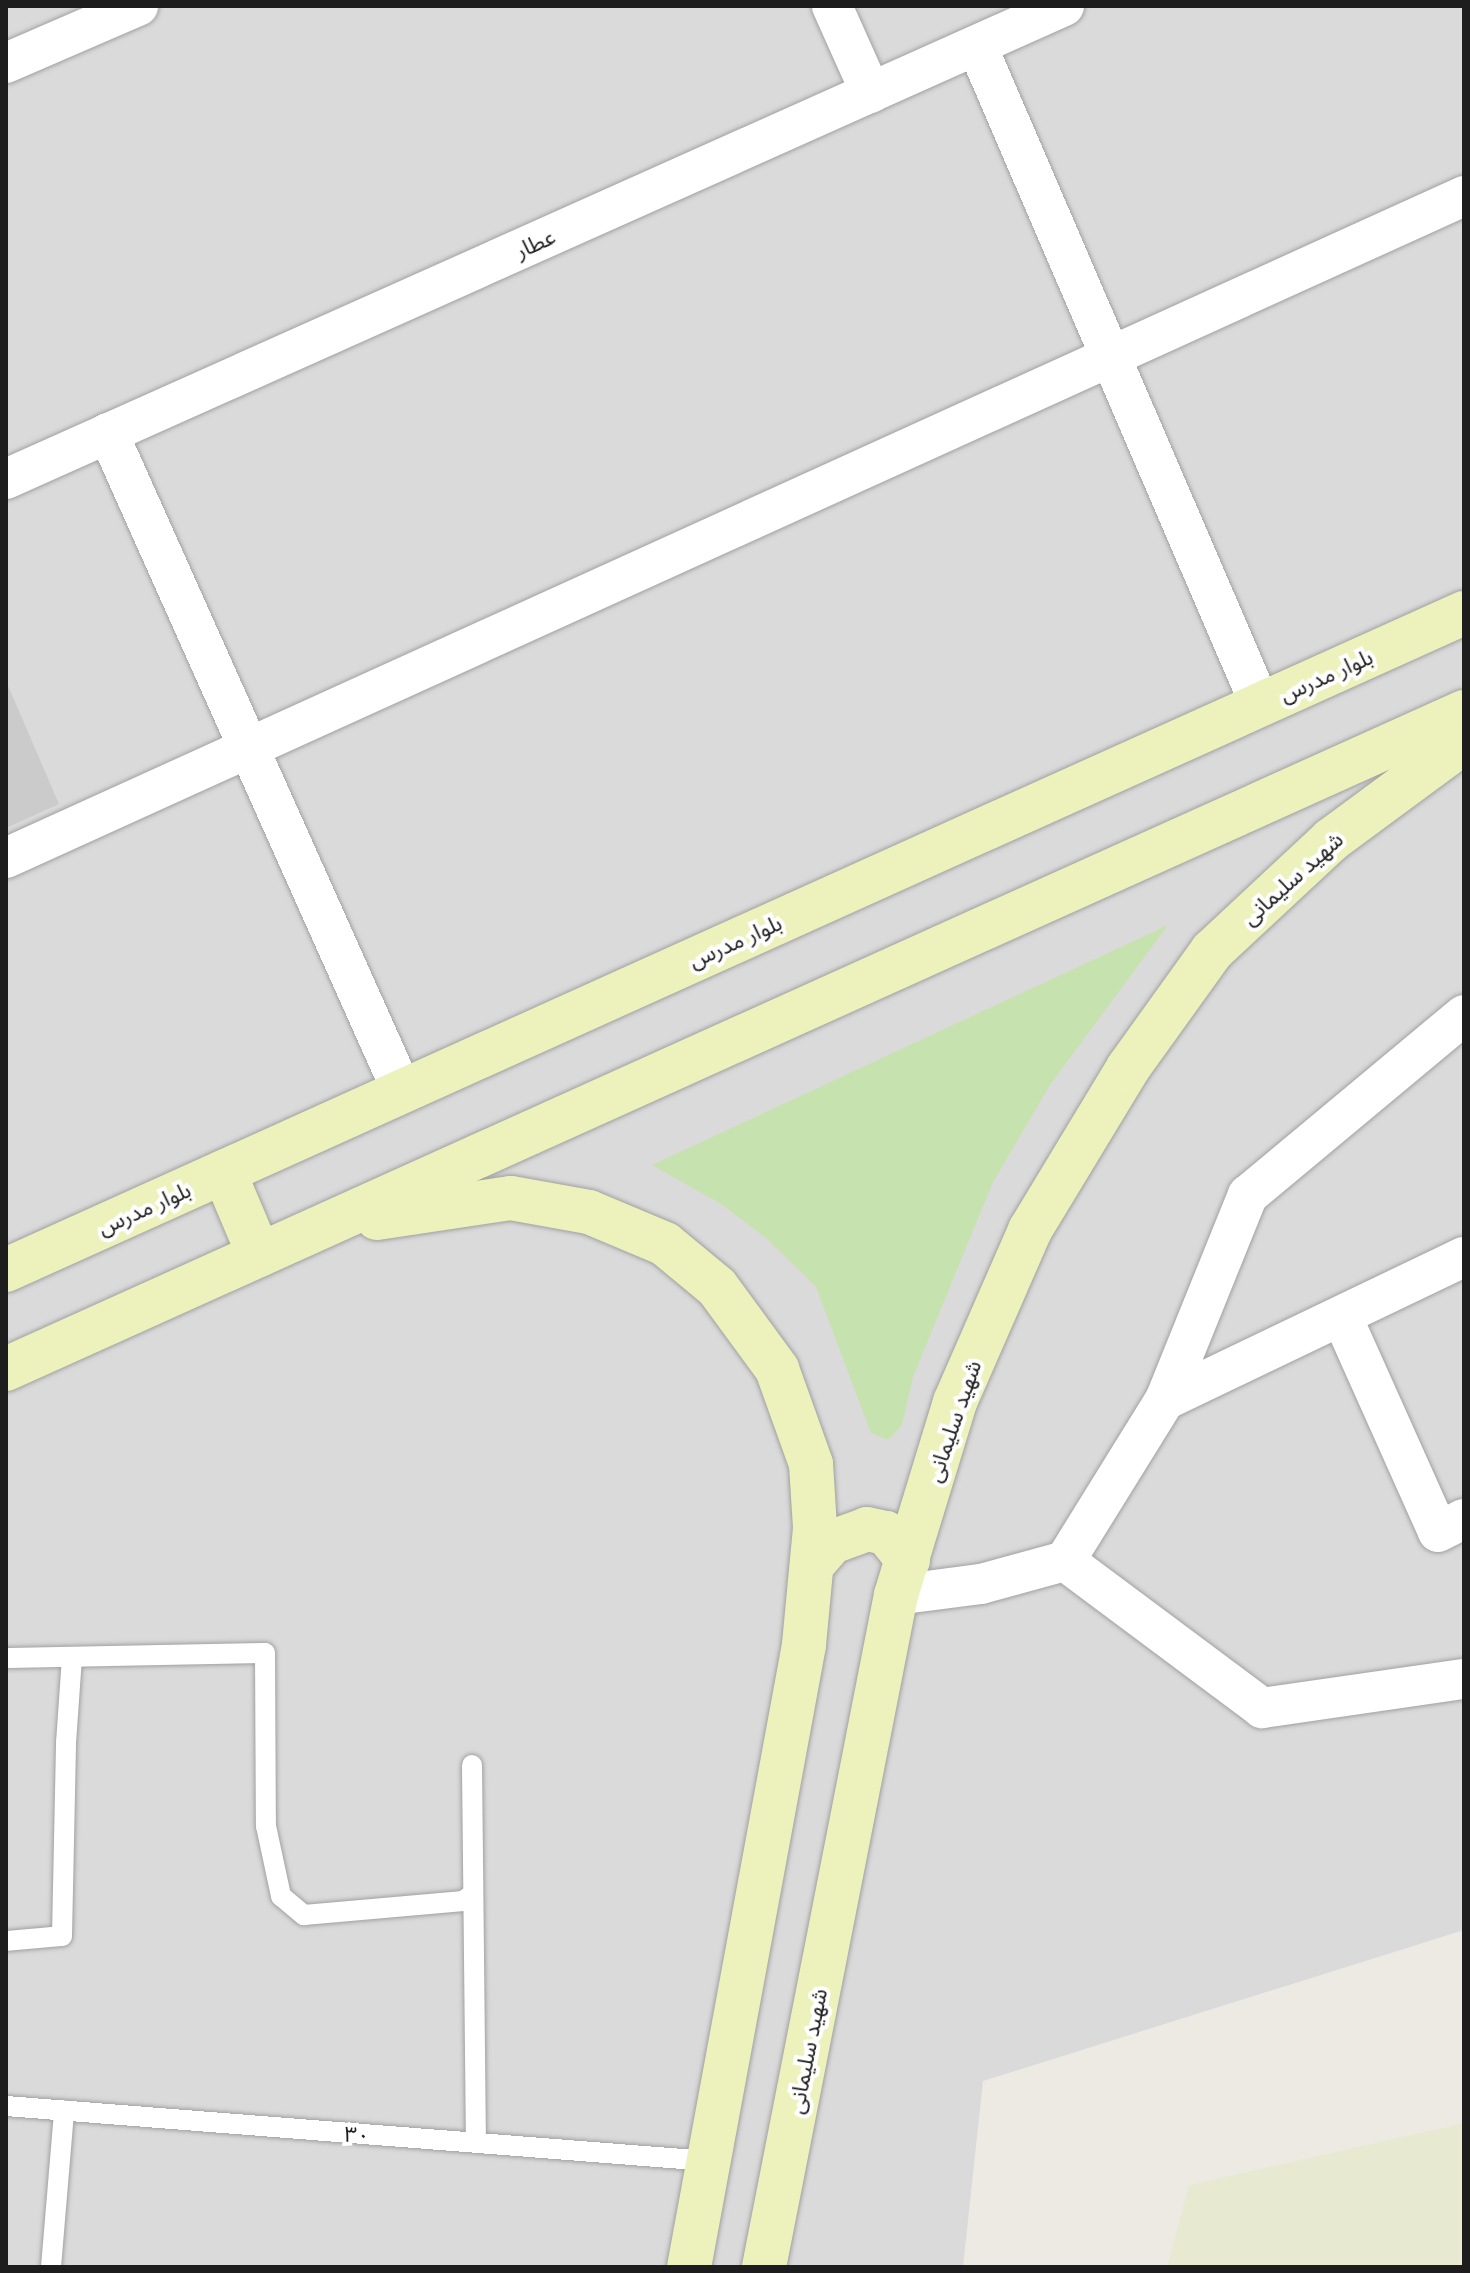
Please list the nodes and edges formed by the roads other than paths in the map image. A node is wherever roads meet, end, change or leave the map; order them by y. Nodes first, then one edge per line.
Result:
1 (138, 6) edge
2 (832, 6) edge
3 (1064, 6) edge
4 (977, 46) junction
5 (6, 63) edge
6 (871, 93) junction
7 (1464, 196) edge
8 (1110, 355) junction
9 (108, 433) junction
10 (6, 479) edge
11 (1464, 613) edge
12 (1260, 704) junction
13 (1464, 712) edge
14 (1464, 742) edge
15 (249, 750) junction
16 (6, 858) edge
17 (1464, 1015) edge
18 (402, 1091) junction
19 (224, 1172) junction
20 (323, 1226) junction
21 (259, 1255) junction
22 (1464, 1257) edge
23 (6, 1270) edge
24 (1342, 1317) junction
25 (6, 1369) edge
26 (1165, 1400) junction
27 (1464, 1519) edge
28 (1065, 1561) junction
29 (812, 1565) junction
30 (902, 1577) junction
31 (6, 1658) edge
32 (72, 1658) junction
33 (1464, 1679) edge
34 (472, 1765) dead end
35 (473, 1894) junction
36 (6, 1941) edge
37 (6, 2106) edge
38 (64, 2111) junction
39 (476, 2143) junction
40 (708, 2161) junction
41 (51, 2267) edge
42 (689, 2267) edge
43 (764, 2267) edge

1 - 5 street
2 - 6 street
3 - 4 street, عطار
4 - 6 street, عطار
4 - 8 street
6 - 9 street, عطار
7 - 8 street
8 - 12 street
8 - 15 street
9 - 10 street, عطار
9 - 15 street
11 - 12 main road, بلوار مدرس
12 - 18 main road, بلوار مدرس
13 - 20 main road
14 - 30 main road, شهید سلیمانی
15 - 16 street
15 - 18 street
17 - 26 street
18 - 19 main road, بلوار مدرس
19 - 21 main road
19 - 23 main road, بلوار مدرس
20 - 21 main road
20 - 29 main road
21 - 25 main road
22 - 24 street
24 - 26 street
24 - 27 street
26 - 28 street
28 - 30 street
28 - 33 street
29 - 30 main road
29 - 40 main road
30 - 43 main road, شهید سلیمانی
31 - 32 lane
32 - 35 lane
32 - 36 lane
34 - 35 lane
35 - 39 lane
37 - 38 lane, ۳۰
38 - 39 lane, ۳۰
38 - 41 lane
39 - 40 lane, ۳۰
40 - 42 main road

